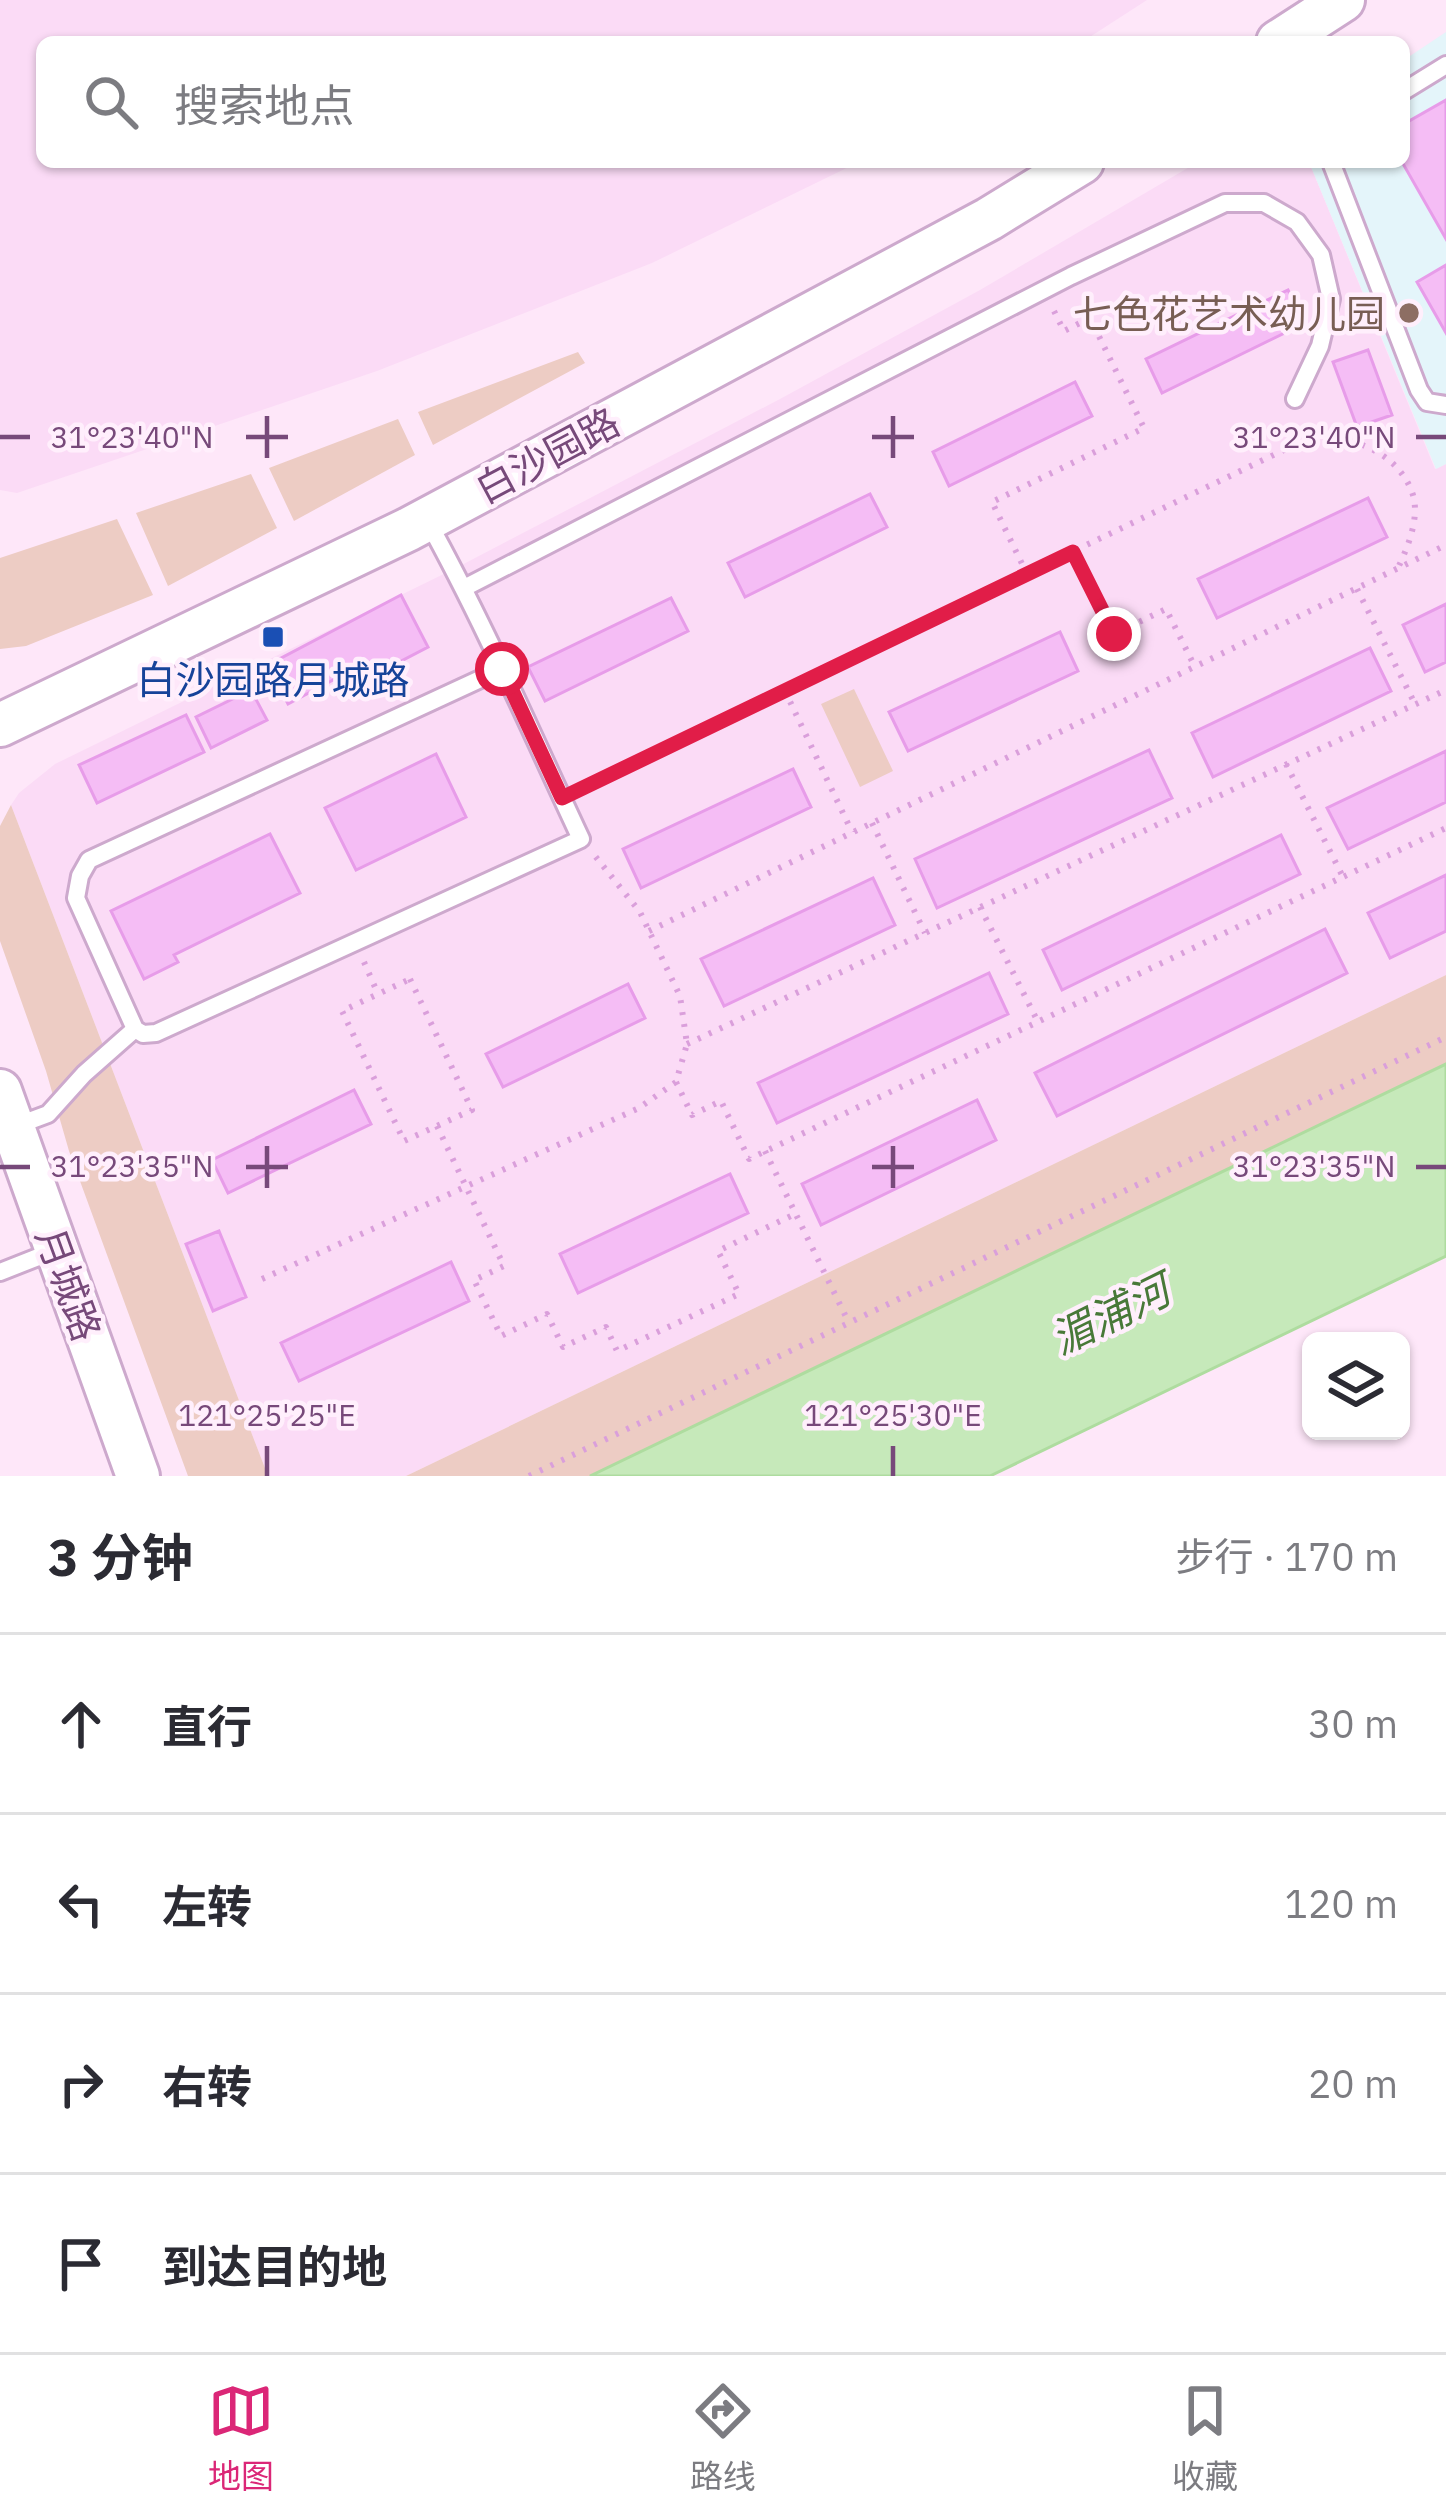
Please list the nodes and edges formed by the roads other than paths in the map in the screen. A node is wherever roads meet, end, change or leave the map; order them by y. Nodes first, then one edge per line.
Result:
1 (1343, 0) edge
2 (1287, 36) edge
3 (1446, 65) edge
4 (1410, 87) edge
5 (1072, 168) edge
6 (1333, 168) edge
7 (1294, 399) dead end
8 (1446, 405) edge
9 (427, 519) junction
10 (464, 588) junction
11 (502, 669) junction
12 (0, 725) edge
13 (135, 1029) junction
14 (6, 1109) edge
15 (57, 1250) junction
16 (0, 1272) edge
17 (138, 1476) edge

1 - 2 street
3 - 4 lane
5 - 9 street, 白沙园路
6 - 8 lane
7 - 10 lane
9 - 10 lane
9 - 12 street, 白沙园路
10 - 11 lane
11 - 13 lane
11 - 13 lane
13 - 14 lane
14 - 15 street, 月城路
15 - 16 lane
15 - 17 street, 月城路

